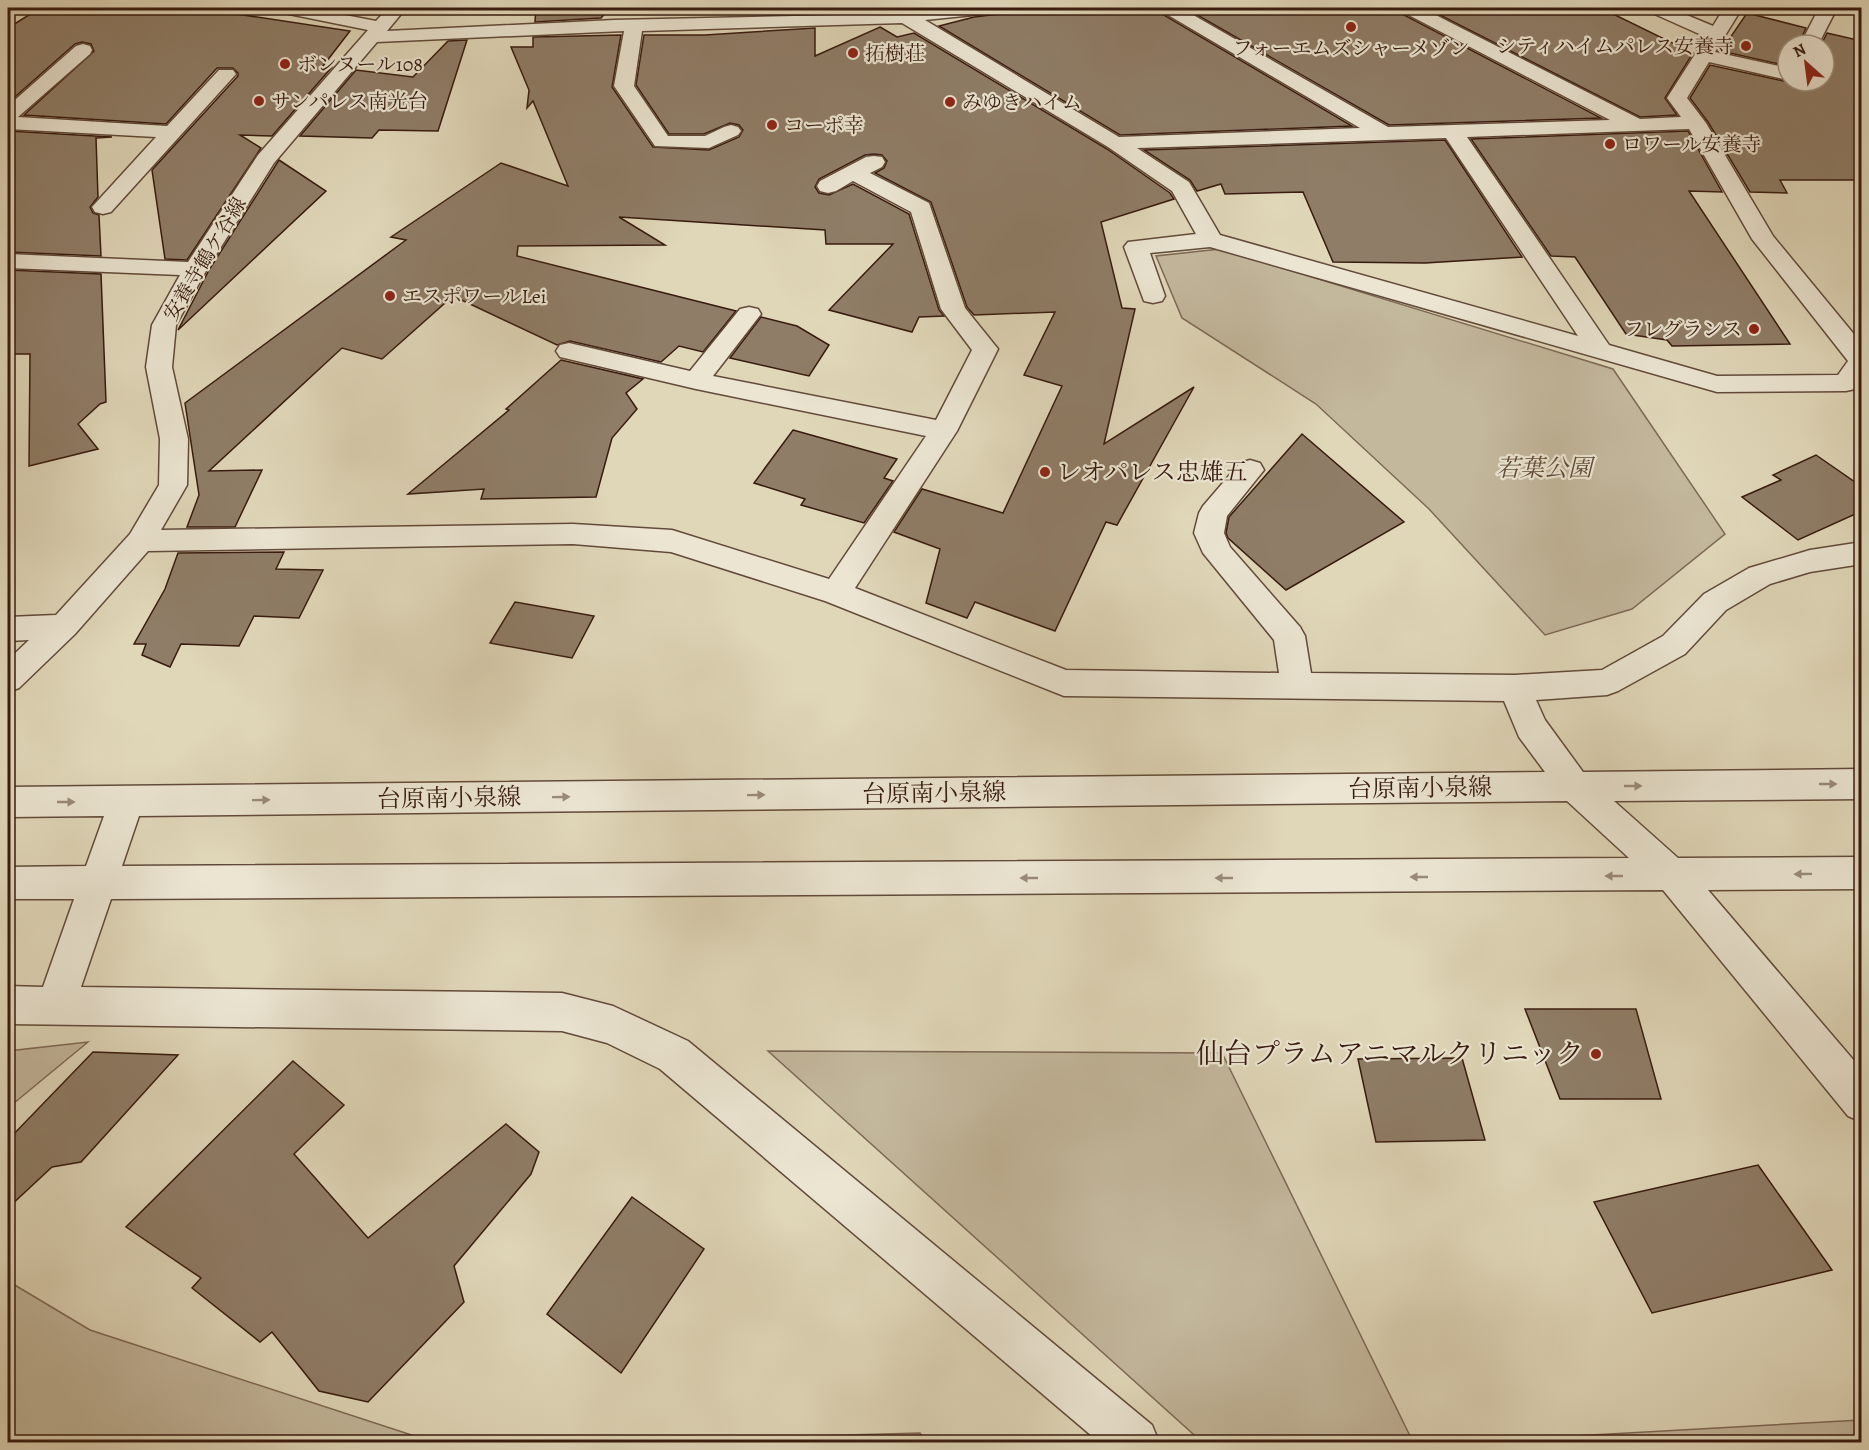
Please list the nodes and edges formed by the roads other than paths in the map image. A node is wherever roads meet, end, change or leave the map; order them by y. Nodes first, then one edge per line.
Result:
1 (284, 8) edge
2 (397, 8) edge
3 (993, 8) edge
4 (1169, 8) edge
5 (1409, 8) edge
6 (1656, 8) edge
7 (1733, 8) edge
8 (1828, 8) edge
9 (881, 13) edge
10 (906, 17) junction
11 (625, 20) edge
12 (375, 32) junction
13 (1815, 33) edge
14 (1715, 34) junction
15 (84, 50) dead end
16 (1702, 55) junction
17 (1776, 71) edge
18 (226, 74) dead end
19 (8, 116) edge
20 (8, 123) edge
21 (1696, 123) junction
22 (1637, 125) junction
23 (730, 131) dead end
24 (1452, 131) junction
25 (170, 132) junction
26 (1384, 134) junction
27 (1115, 143) junction
28 (876, 161) dead end
29 (854, 173) junction
30 (828, 186) dead end
31 (103, 207) dead end
32 (1211, 240) junction
33 (9, 263) edge
34 (195, 269) junction
35 (1153, 296) dead end
36 (749, 314) dead end
37 (1599, 349) junction
38 (569, 351) dead end
39 (696, 381) junction
40 (944, 431) junction
41 (1250, 471) dead end
42 (140, 541) junction
43 (1862, 553) edge
44 (836, 593) junction
45 (64, 627) junction
46 (8, 629) edge
47 (8, 679) edge
48 (1296, 686) junction
49 (1515, 688) junction
50 (1862, 784) edge
51 (1574, 786) junction
52 (8, 802) edge
53 (126, 802) junction
54 (1862, 873) edge
55 (1673, 876) junction
56 (99, 882) junction
57 (8, 884) edge
58 (8, 1005) edge
59 (56, 1005) junction
60 (1862, 1102) edge
61 (1135, 1443) edge

1 - 12 street
2 - 12 street, 安養寺鶴ケ谷線
3 - 10 street
4 - 26 street
5 - 22 street
6 - 14 street
7 - 14 street
8 - 13 street
9 - 10 street
9 - 11 street
10 - 27 street
11 - 12 street
11 - 23 street
12 - 34 street, 安養寺鶴ケ谷線
14 - 16 street
15 - 19 street
16 - 17 street
16 - 21 street
18 - 25 street
20 - 25 street
21 - 22 street
21 - 37 street
22 - 24 street
24 - 26 street
24 - 37 street
25 - 31 street
26 - 27 street
27 - 32 street
28 - 29 street
29 - 30 street
29 - 40 street
32 - 35 street
32 - 37 street
33 - 34 street
34 - 42 street, 安養寺鶴ケ谷線
36 - 39 street
38 - 39 street
39 - 40 street
40 - 44 street
41 - 48 street
42 - 44 street
42 - 45 street, 安養寺鶴ケ谷線
43 - 49 street
44 - 48 street
45 - 46 street
45 - 47 street, 安養寺鶴ケ谷線
48 - 49 street
49 - 51 street
51 -> 50 street, 台原南小泉線
53 -> 51 street, 台原南小泉線
51 - 55 street
52 -> 53 street, 台原南小泉線
53 - 56 street
54 -> 55 street
55 -> 56 street
55 - 60 street
56 - 57 street
56 - 59 street
58 - 59 street
59 - 61 street

